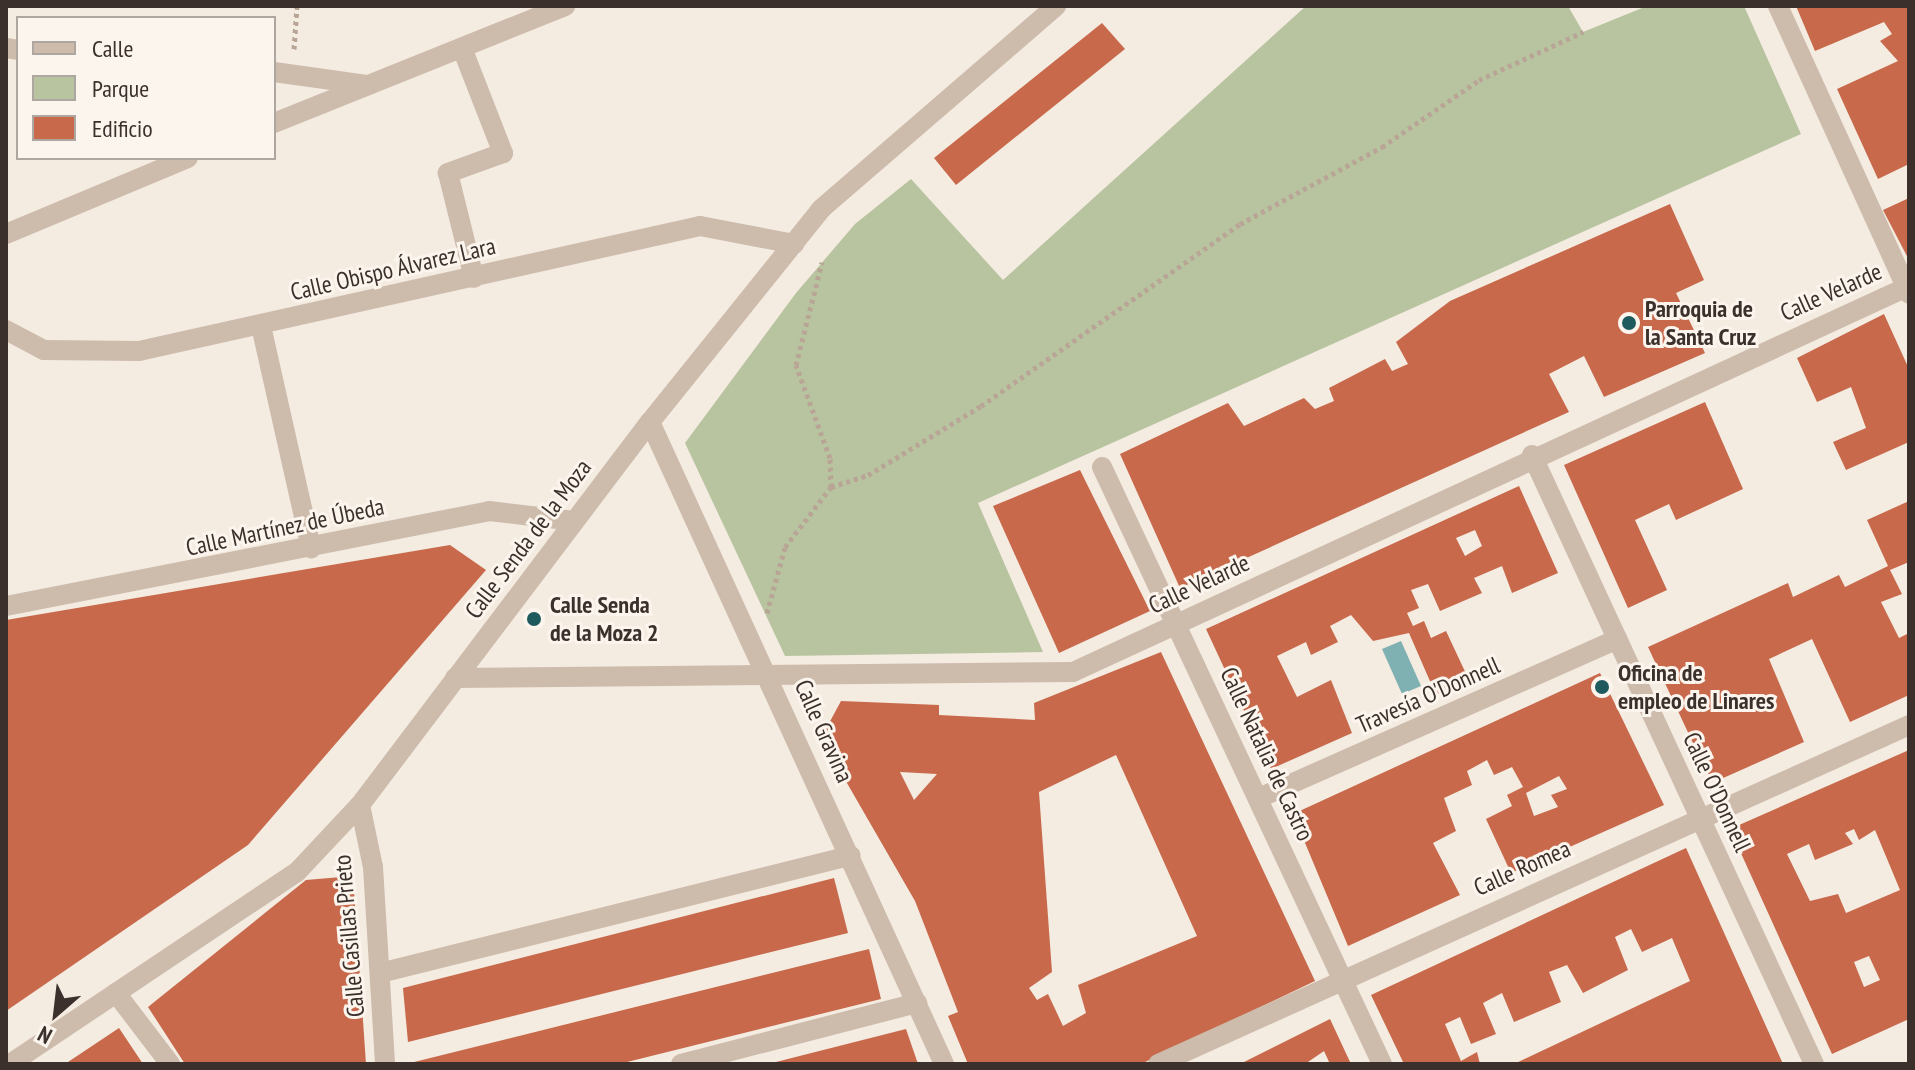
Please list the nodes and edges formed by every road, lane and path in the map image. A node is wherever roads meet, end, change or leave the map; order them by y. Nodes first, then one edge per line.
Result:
1 (297, 6) edge
2 (565, 6) edge
3 (1056, 6) edge
4 (1778, 6) edge
5 (1583, 32) dead end
6 (462, 48) junction
7 (284, 73) edge
8 (368, 85) junction
9 (276, 122) edge
10 (183, 160) edge
11 (6, 234) edge
12 (794, 244) junction
13 (822, 262) dead end
14 (474, 278) junction
15 (1908, 289) edge
16 (261, 326) junction
17 (6, 330) edge
18 (650, 422) junction
19 (1532, 455) junction
20 (1102, 467) dead end
21 (831, 487) junction
22 (574, 521) junction
23 (311, 548) junction
24 (6, 606) edge
25 (766, 616) dead end
26 (1177, 623) junction
27 (1617, 639) junction
28 (772, 677) junction
29 (455, 678) junction
30 (1909, 725) edge
31 (1259, 798) junction
32 (360, 805) junction
33 (1700, 816) junction
34 (851, 856) junction
35 (380, 973) junction
36 (1343, 978) junction
37 (116, 993) junction
38 (917, 1003) junction
39 (10, 1064) edge
40 (170, 1064) edge
41 (385, 1064) edge
42 (681, 1064) edge
43 (944, 1064) edge
44 (1158, 1064) edge
45 (1382, 1064) edge
46 (1814, 1064) edge

1 - 7 path
2 - 6 street
3 - 12 street, Calle Senda de la Moza
4 - 15 street
5 - 21 path
6 - 8 street
6 - 14 street
7 - 8 street
8 - 9 street
10 - 11 street
12 - 14 street, Calle Obispo Álvarez Lara
12 - 18 street, Calle Senda de la Moza
13 - 21 path
14 - 16 street, Calle Obispo Álvarez Lara
15 - 19 street, Calle Velarde
16 - 17 street, Calle Obispo Álvarez Lara
16 - 23 street
18 - 22 street, Calle Senda de la Moza
18 - 28 street, Calle Gravina
19 - 26 street, Calle Velarde
19 - 27 street, Calle O'Donnell
20 - 26 street, Calle Natalia de Castro
21 - 25 path
22 - 23 street, Calle Martínez de Úbeda
22 - 29 street, Calle Senda de la Moza
23 - 24 street, Calle Martínez de Úbeda
26 - 28 street, Calle Velarde
26 - 31 street, Calle Natalia de Castro
27 - 31 street, Travesía O'Donnell
27 - 33 street, Calle O'Donnell
28 - 29 street, Calle Velarde
28 - 34 street, Calle Gravina
29 - 32 street, Calle Senda de la Moza
30 - 33 street, Calle Romea
31 - 36 street, Calle Natalia de Castro
32 - 35 street, Calle Casillas Prieto
32 - 37 street, Calle Senda de la Moza
33 - 36 street, Calle Romea
33 - 46 street, Calle O'Donnell
34 - 35 street
34 - 38 street, Calle Gravina
35 - 41 street, Calle Casillas Prieto
36 - 44 street, Calle Romea
36 - 45 street, Calle Natalia de Castro
37 - 39 street, Calle Senda de la Moza
37 - 40 street
38 - 42 street
38 - 43 street, Calle Gravina

